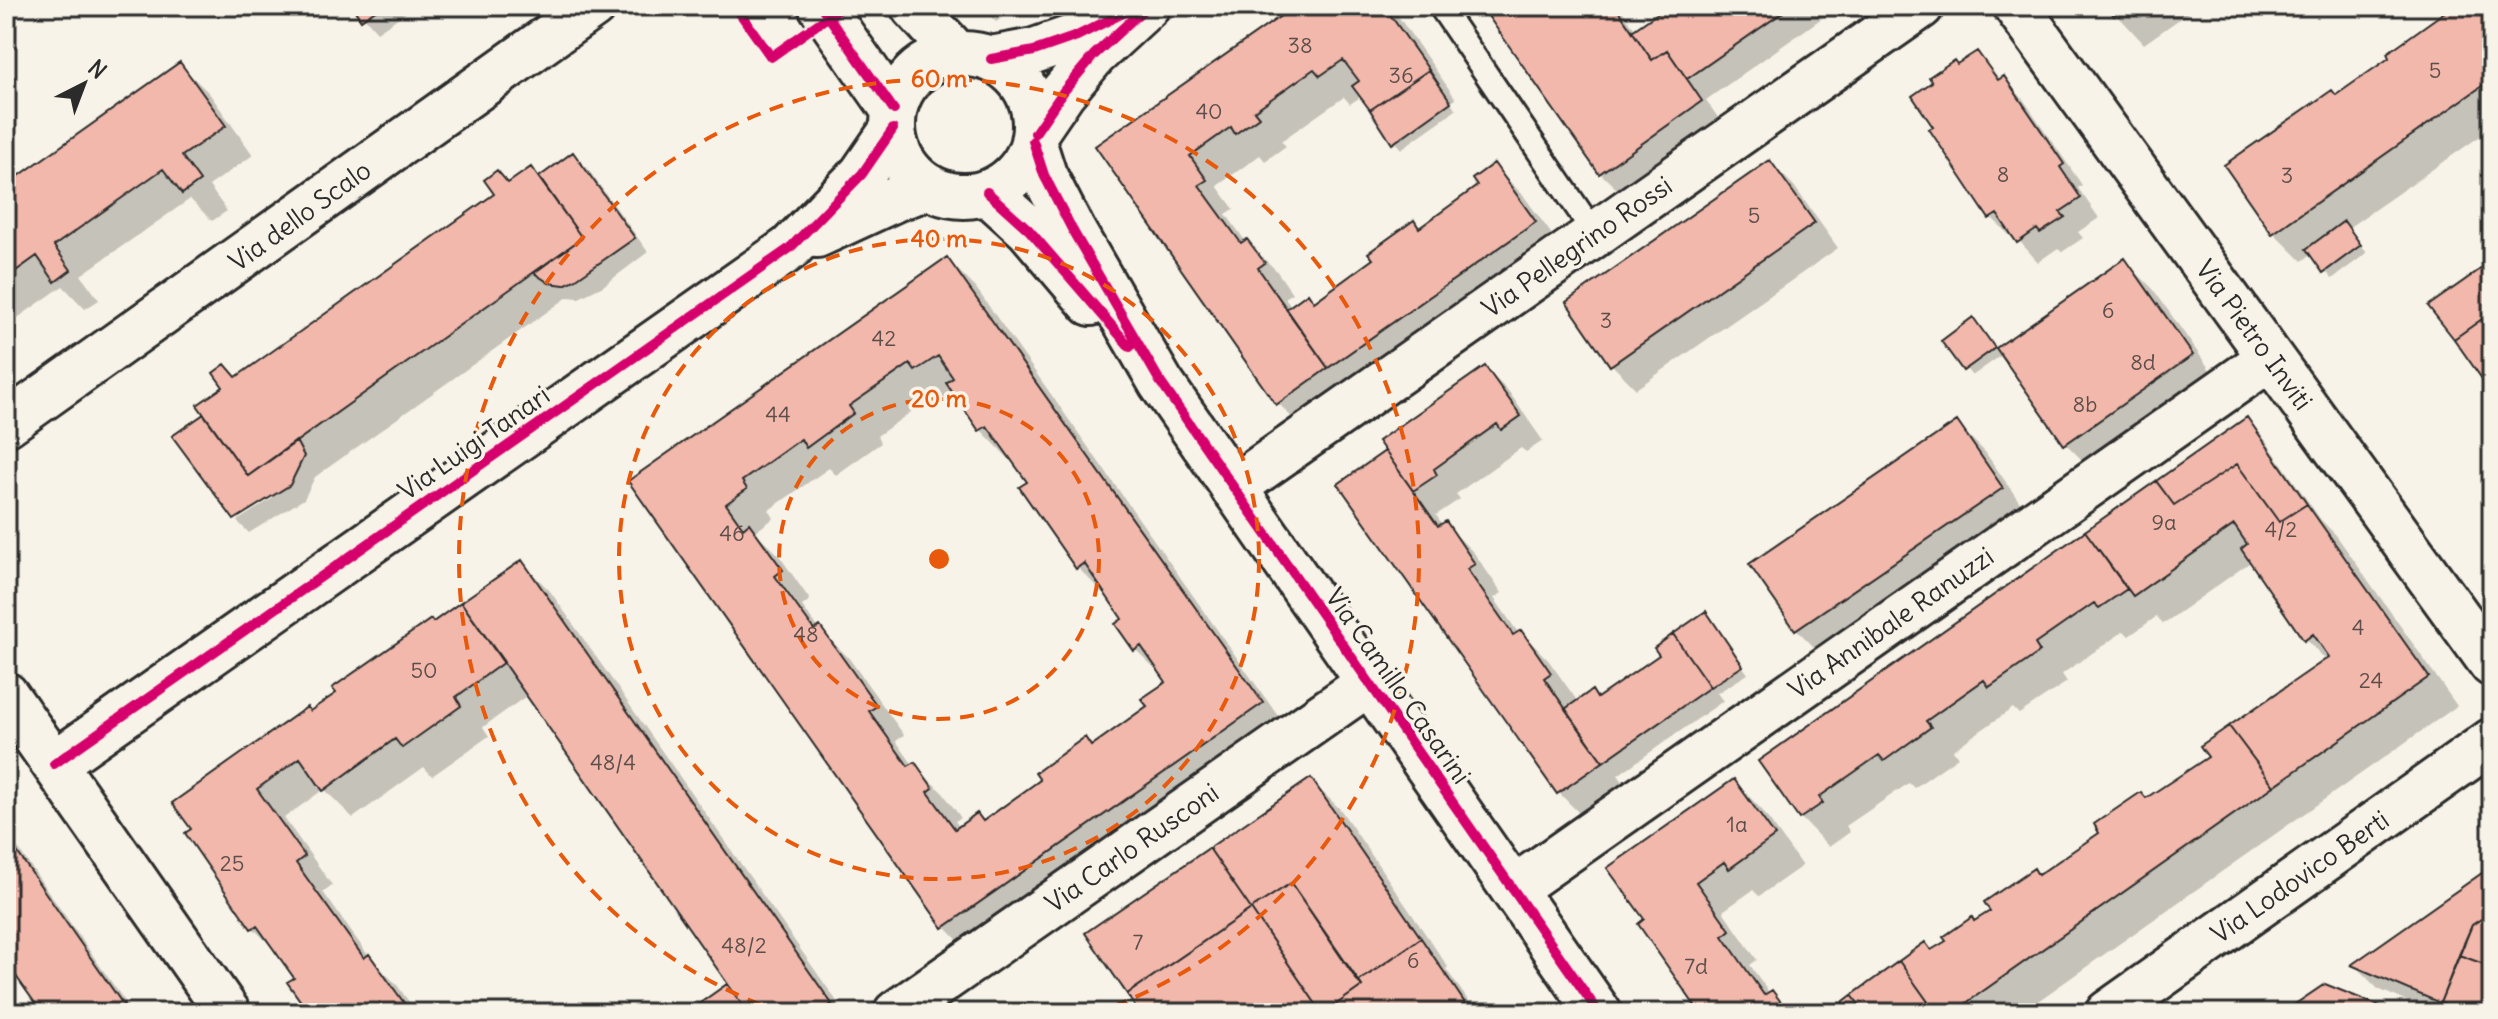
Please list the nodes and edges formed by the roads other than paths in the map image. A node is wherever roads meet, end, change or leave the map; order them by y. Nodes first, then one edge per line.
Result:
1 (593, 6) edge
2 (821, 6) edge
3 (913, 6) edge
4 (1137, 6) edge
5 (1147, 6) edge
6 (1440, 6) edge
7 (1921, 6) edge
8 (2016, 6) edge
9 (974, 56) junction
10 (894, 119) junction
11 (1034, 137) junction
12 (929, 187) junction
13 (987, 192) junction
14 (1595, 234) junction
15 (790, 248) junction
16 (2270, 358) junction
17 (1161, 383) junction
18 (6, 424) edge
19 (1233, 488) junction
20 (2492, 664) edge
21 (1369, 683) junction
22 (6, 695) edge
23 (2492, 741) edge
24 (54, 764) junction
25 (1513, 889) junction
26 (228, 1013) edge
27 (896, 1013) edge
28 (1599, 1013) edge
29 (2108, 1013) edge

1 - 18 street, Via dello Scalo
2 - 10 street
3 - 9 street
4 - 9 street
5 - 11 street
6 - 14 lane
7 - 14 street, Via Pellegrino Rossi
8 - 16 street, Via Pietro Inviti
9 - 10 street
9 - 11 street
10 - 12 street
10 - 15 street, Via Luigi Tanari
11 - 13 street
11 - 17 street, Via Camillo Casarini
12 - 13 street
12 - 15 street, Via Luigi Tanari
13 - 17 street, Via Camillo Casarini
14 - 19 street, Via Pellegrino Rossi
15 - 24 street, Via Luigi Tanari
16 - 20 street, Via Pietro Inviti
16 - 25 street, Via Annibale Ranuzzi
17 - 19 street, Via Camillo Casarini
19 - 21 street, Via Camillo Casarini
21 - 25 street, Via Camillo Casarini
21 - 27 street, Via Carlo Rusconi
22 - 24 street
23 - 29 street, Via Lodovico Berti
24 - 26 street
25 - 28 street, Via Camillo Casarini

